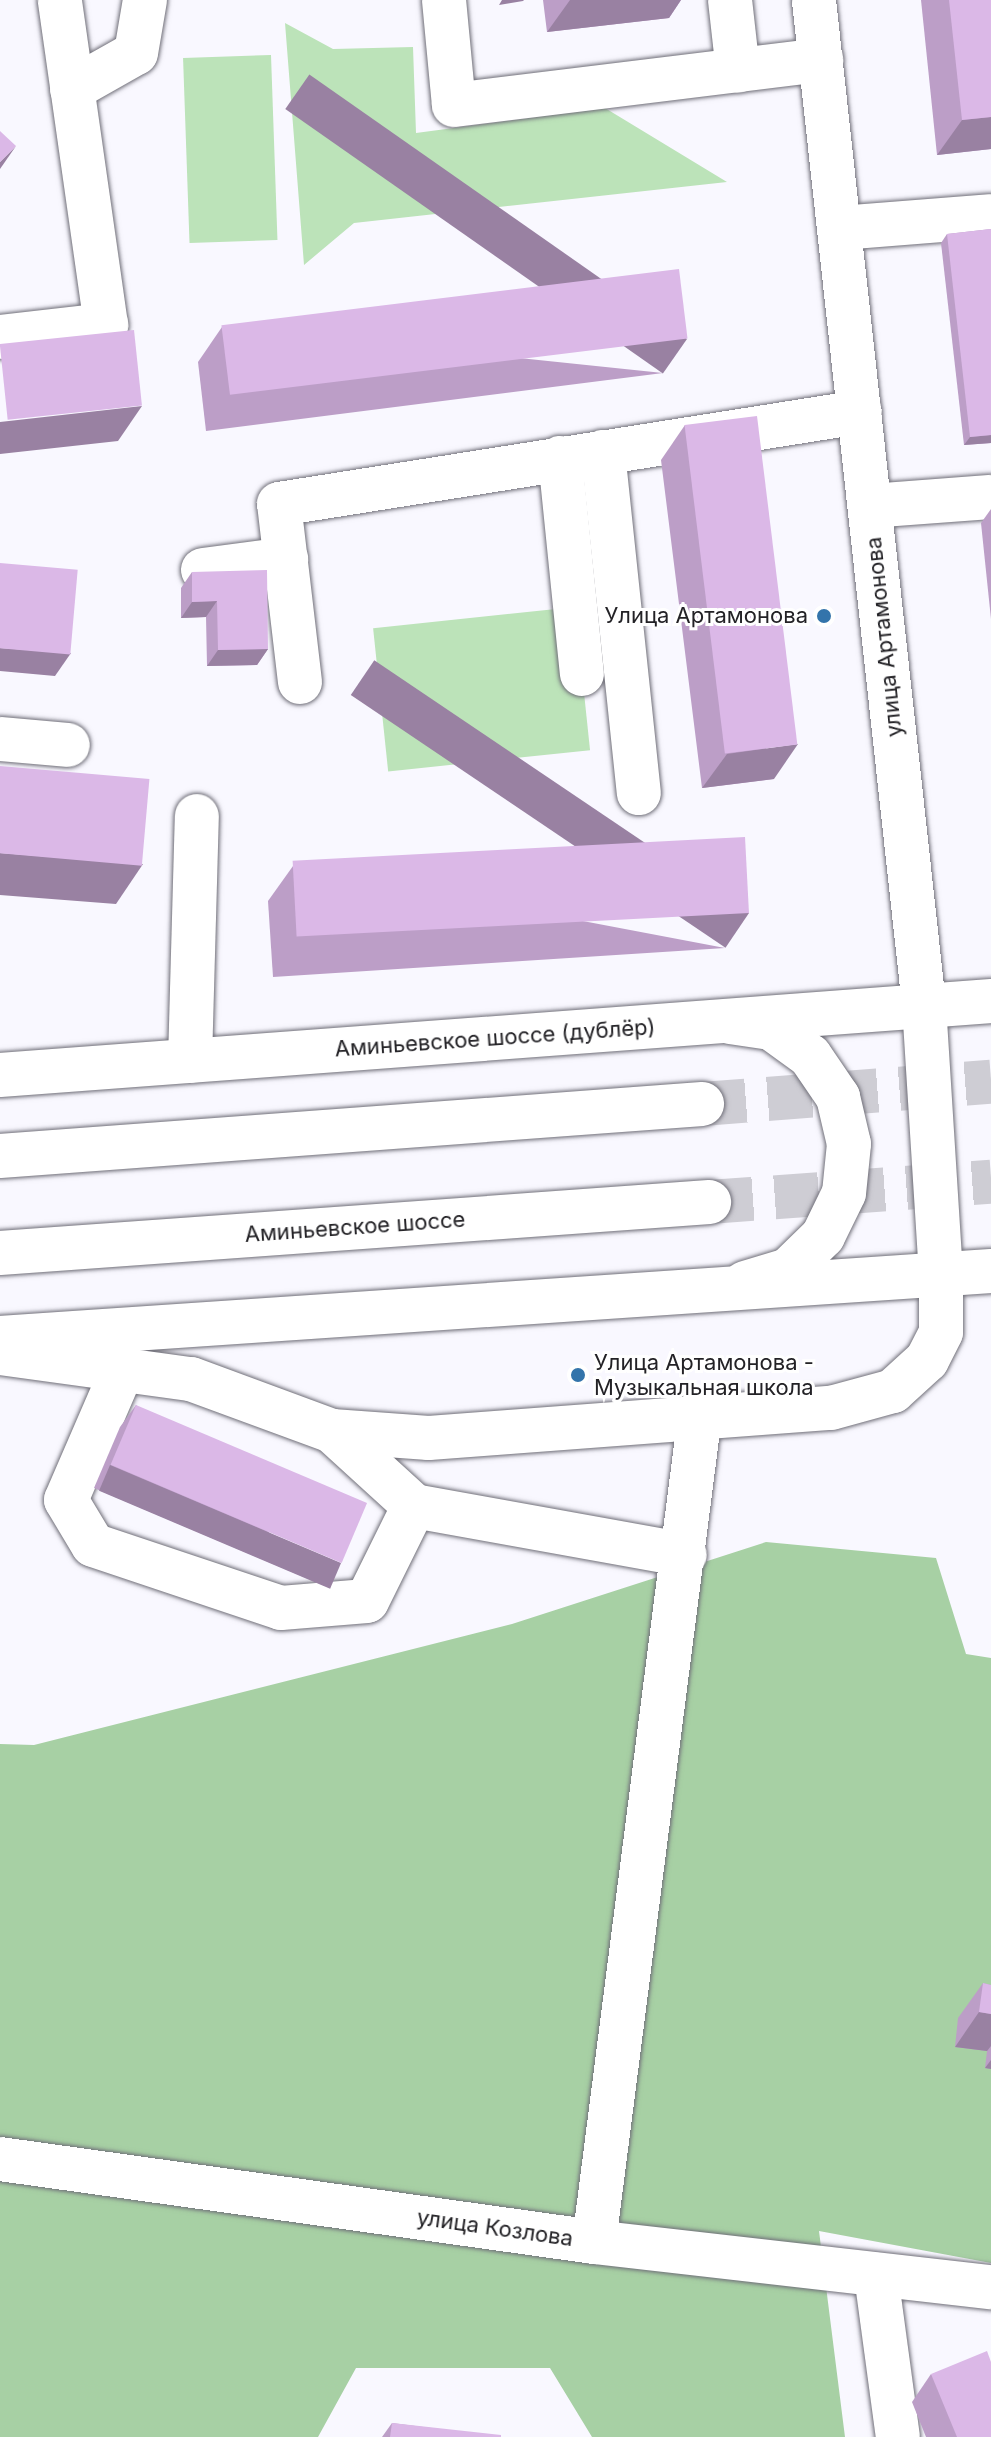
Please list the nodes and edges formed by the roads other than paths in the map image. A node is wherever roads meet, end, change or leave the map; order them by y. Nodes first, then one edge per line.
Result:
1 (60, 0) edge
2 (145, 0) edge
3 (444, 0) edge
4 (730, 0) edge
5 (814, 0) edge
6 (821, 60) junction
7 (738, 71) junction
8 (72, 89) junction
9 (991, 216) edge
10 (840, 228) junction
11 (0, 337) edge
12 (860, 412) junction
13 (603, 452) junction
14 (560, 458) junction
15 (991, 497) edge
16 (870, 506) junction
17 (286, 559) junction
18 (203, 570) edge
19 (582, 674) dead end
20 (300, 682) dead end
21 (0, 739) edge
22 (68, 745) dead end
23 (639, 793) dead end
24 (197, 816) dead end
25 (991, 1001) edge
26 (924, 1005) junction
27 (718, 1021) junction
28 (190, 1061) junction
29 (0, 1075) edge
30 (702, 1104) tunnel mouth
31 (0, 1156) edge
32 (709, 1202) tunnel mouth
33 (0, 1253) edge
34 (991, 1271) edge
35 (941, 1275) junction
36 (735, 1286) junction
37 (0, 1338) edge
38 (0, 1353) edge
39 (124, 1366) junction
40 (699, 1422) junction
41 (332, 1431) junction
42 (414, 1506) junction
43 (685, 1555) junction
44 (0, 2159) edge
45 (594, 2242) junction
46 (876, 2275) junction
47 (991, 2287) edge
48 (898, 2437) edge

1 - 8 street
2 - 8 street
3 - 7 street
4 - 7 street
5 - 6 street, улица Артамонова
6 - 7 street
6 - 10 street, улица Артамонова
8 - 11 street
9 - 10 street
10 - 12 street, улица Артамонова
12 - 13 street
12 - 16 street, улица Артамонова
13 - 14 street
13 - 23 street
14 - 17 street
14 - 19 street
15 - 16 street
16 - 26 street, улица Артамонова
17 - 18 street
17 - 20 street
21 - 22 street
24 - 28 street
25 - 26 street, Аминьевское шоссе (дублёр)
26 - 27 street, Аминьевское шоссе (дублёр)
26 - 35 street, улица Артамонова
27 - 28 street, Аминьевское шоссе (дублёр)
27 - 36 street
28 - 29 street, Аминьевское шоссе (дублёр)
30 - 31 street
32 - 33 street, Аминьевское шоссе
34 - 35 street
35 - 36 street
35 - 40 street, улица Артамонова
36 - 37 street
38 - 39 street
39 - 41 street
39 - 42 street
40 - 41 street, улица Артамонова
40 - 43 street
41 - 42 street
42 - 43 street
43 - 45 street
44 - 45 street, улица Козлова
45 - 46 street, улица Козлова
46 - 47 street, улица Козлова
46 - 48 street

